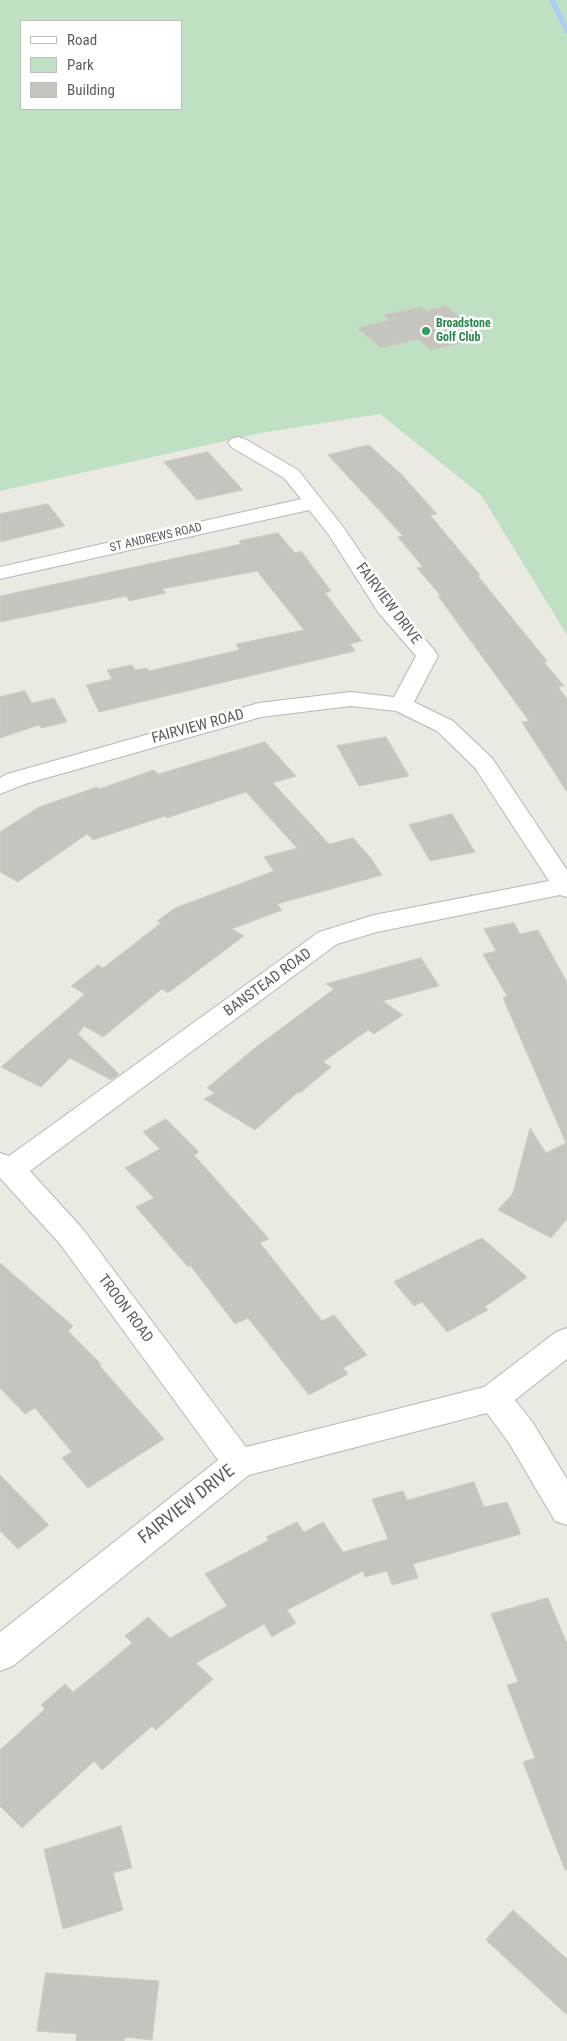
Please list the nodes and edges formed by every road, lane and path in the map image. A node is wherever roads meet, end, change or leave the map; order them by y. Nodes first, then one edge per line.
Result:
1 (238, 443) dead end
2 (312, 503) junction
3 (0, 574) edge
4 (401, 705) junction
5 (0, 787) edge
6 (566, 888) edge
7 (5, 1167) edge
8 (567, 1341) edge
9 (494, 1398) junction
10 (239, 1463) junction
11 (567, 1510) edge
12 (0, 1654) edge

1 - 2 street, FAIRVIEW DRIVE
2 - 3 street, ST ANDREWS ROAD
2 - 4 street, FAIRVIEW DRIVE
4 - 5 street, FAIRVIEW ROAD
4 - 6 street
6 - 7 street, BANSTEAD ROAD
7 - 10 street, TROON ROAD
8 - 9 street, FAIRVIEW DRIVE
9 - 10 street, FAIRVIEW DRIVE
9 - 11 street
10 - 12 street, FAIRVIEW DRIVE

